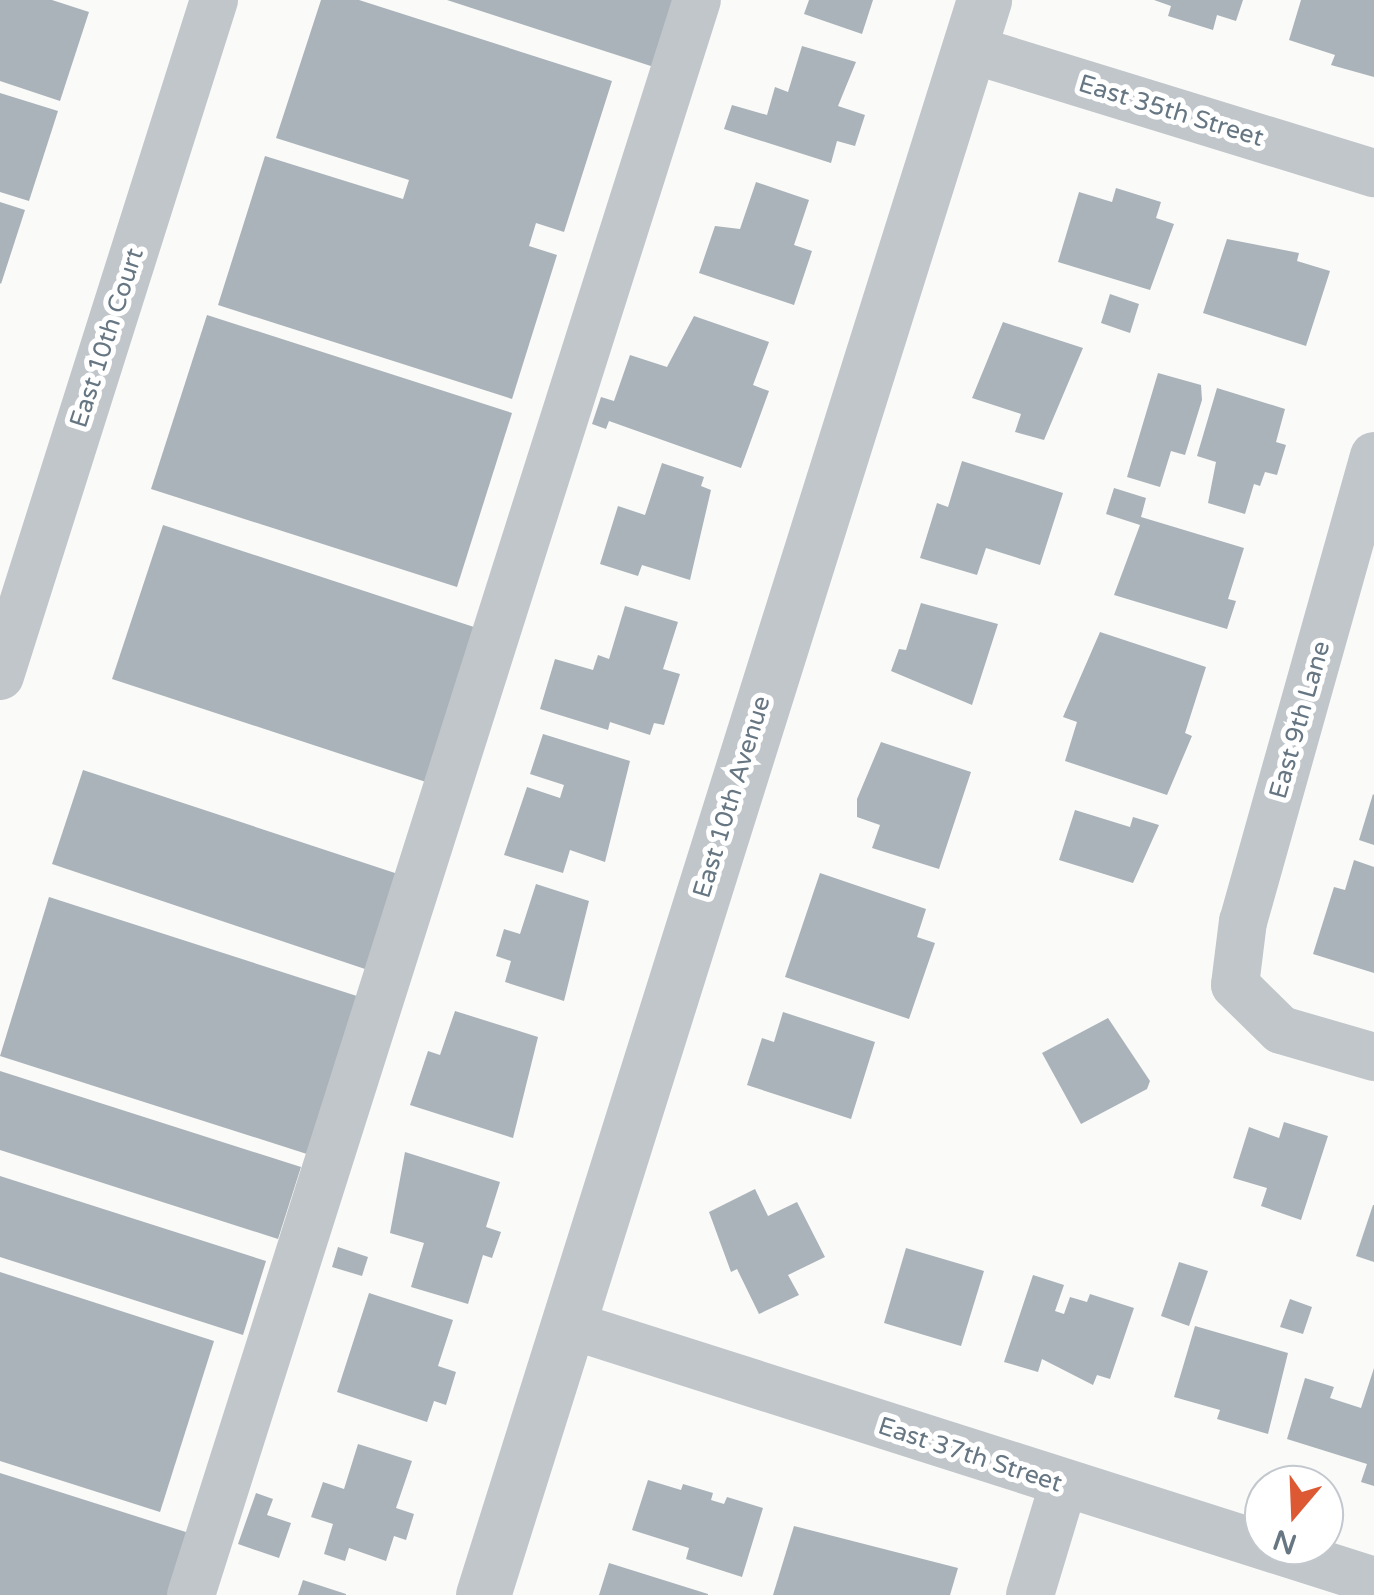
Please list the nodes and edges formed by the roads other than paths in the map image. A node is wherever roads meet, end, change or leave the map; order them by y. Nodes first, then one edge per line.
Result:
1 (214, 0) edge
2 (698, 0) edge
3 (976, 24) edge
4 (1374, 173) edge
5 (1374, 456) edge
6 (0, 676) edge
7 (1374, 1057) edge
8 (567, 1324) junction
9 (1063, 1486) junction
10 (1374, 1581) edge
11 (190, 1595) edge
12 (483, 1595) edge
13 (1030, 1595) edge

1 - 6 street, East 10th Court
2 - 11 street
3 - 4 street, East 35th Street
3 - 8 street, East 10th Avenue
5 - 7 street, East 9th Lane
8 - 9 street, East 37th Street
8 - 12 street, East 10th Avenue
9 - 10 street, East 37th Street
9 - 13 street

